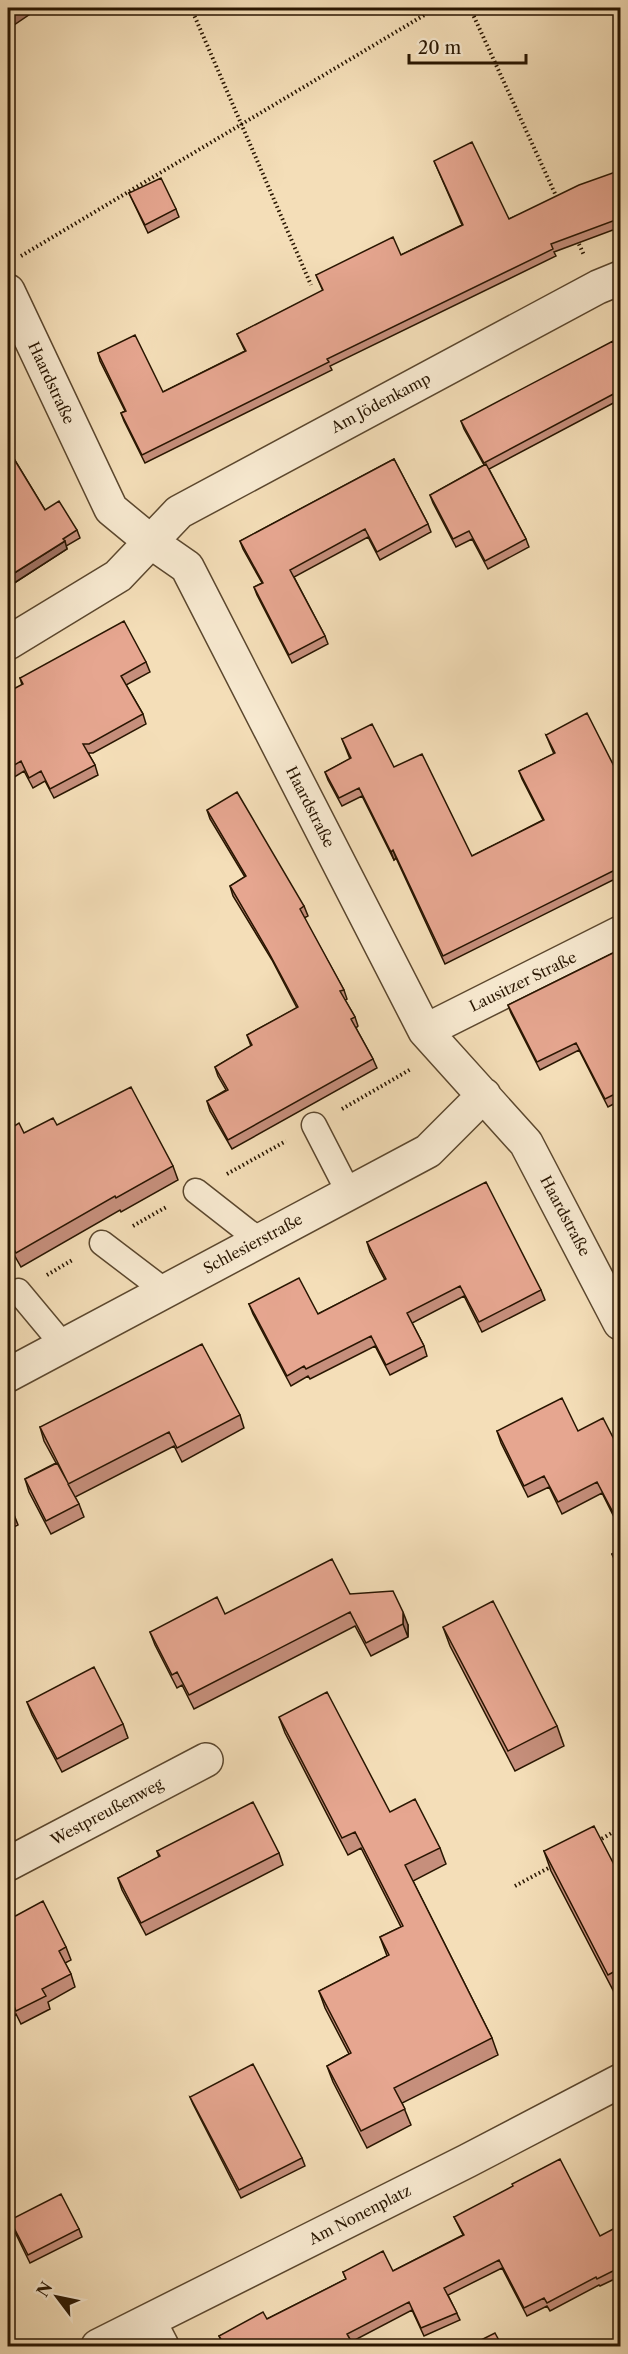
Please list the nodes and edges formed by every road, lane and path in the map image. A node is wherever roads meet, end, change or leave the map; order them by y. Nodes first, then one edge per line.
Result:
1 (191, 8) edge
2 (436, 8) edge
3 (470, 8) edge
4 (242, 125) junction
5 (559, 201) edge
6 (574, 233) edge
7 (18, 258) dead end
8 (609, 282) edge
9 (311, 285) dead end
10 (8, 291) edge
11 (151, 542) junction
12 (8, 643) edge
13 (621, 933) edge
14 (434, 1040) junction
15 (484, 1095) junction
16 (314, 1125) junction
17 (195, 1191) junction
18 (349, 1193) junction
19 (260, 1241) junction
20 (102, 1243) junction
21 (18, 1291) joint
22 (165, 1291) junction
23 (621, 1323) edge
24 (63, 1345) junction
25 (8, 1375) edge
26 (206, 1760) dead end
27 (621, 1828) edge
28 (589, 1846) edge
29 (557, 1863) edge
30 (8, 1864) edge
31 (515, 1886) dead end
32 (621, 2081) edge
33 (155, 2334) edge
34 (98, 2346) edge

1 - 4 path
2 - 4 path
3 - 5 path
4 - 7 path
4 - 9 path
6 - 8 path
8 - 11 street, Am Jödenkamp
10 - 11 street, Haardstraße
11 - 12 street, Am Jödenkamp
11 - 14 street, Haardstraße
13 - 14 street, Lausitzer Straße
14 - 15 street, Haardstraße
14 - 16 path
15 - 18 street, Schlesierstraße
15 - 23 street, Haardstraße
16 - 17 path
16 - 18 lane
17 - 19 lane
17 - 20 path
18 - 19 street, Schlesierstraße
19 - 22 street, Schlesierstraße
20 - 21 path
20 - 22 lane
21 - 24 lane
22 - 24 street, Schlesierstraße
24 - 25 street, Schlesierstraße
26 - 30 street, Westpreußenweg
27 - 28 path
29 - 31 path
32 - 33 street, Am Nonenplatz
33 - 34 street, Am Nonenplatz

